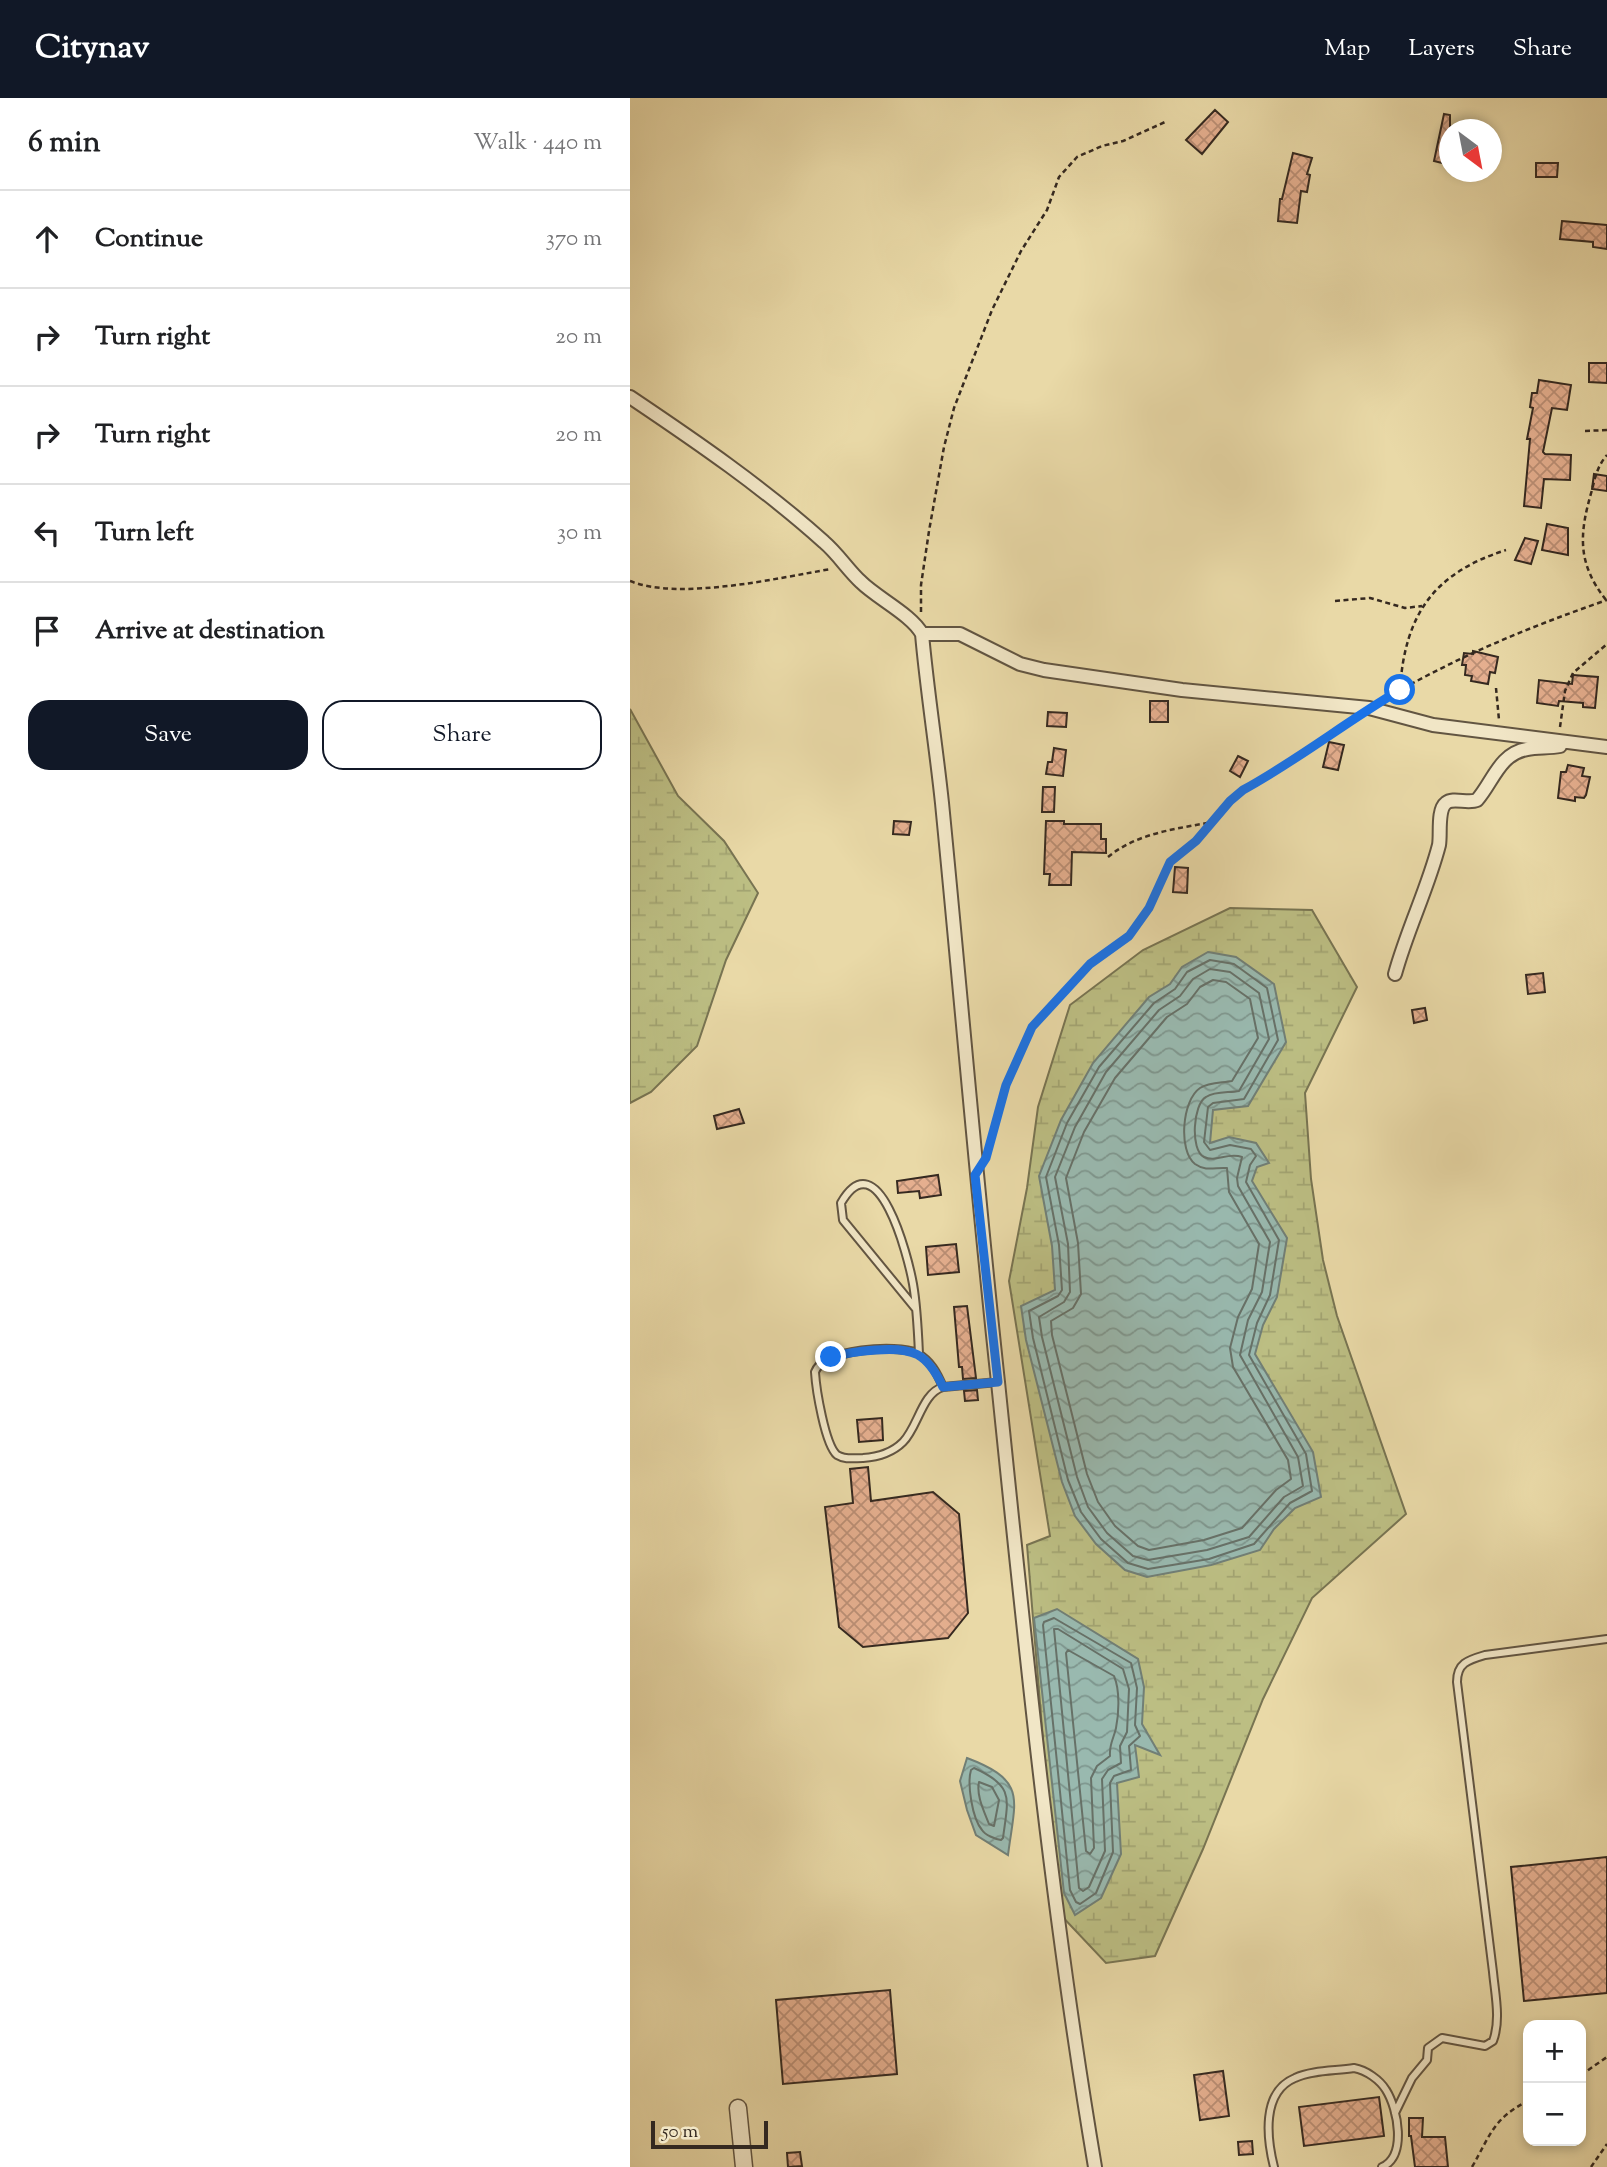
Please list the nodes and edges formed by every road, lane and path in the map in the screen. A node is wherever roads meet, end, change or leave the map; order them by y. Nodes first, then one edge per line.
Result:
1 (1165, 122) dead end
2 (630, 397) edge
3 (1607, 430) edge
4 (1585, 431) dead end
5 (1607, 455) edge
6 (1506, 550) dead end
7 (846, 567) junction
8 (630, 581) edge
9 (1607, 600) edge
10 (1335, 601) dead end
11 (1422, 606) junction
12 (919, 628) junction
13 (1607, 644) edge
14 (1496, 688) dead end
15 (1400, 690) junction
16 (1369, 708) junction
17 (1500, 734) junction
18 (1564, 742) junction
19 (1607, 747) edge
20 (1213, 822) junction
21 (1108, 857) dead end
22 (1395, 974) dead end
23 (988, 1149) dead end
24 (916, 1309) junction
25 (919, 1354) junction
26 (998, 1382) junction
27 (943, 1387) junction
28 (1607, 1639) edge
29 (1607, 2057) edge
30 (1586, 2072) edge
31 (1523, 2103) edge
32 (738, 2108) dead end
33 (1395, 2113) junction
34 (1607, 2144) edge
35 (744, 2167) edge
36 (1095, 2167) edge
37 (1274, 2167) edge
38 (1382, 2167) edge
39 (1472, 2167) edge
40 (1591, 2167) edge

1 - 12 path
2 - 7 street
3 - 4 path
5 - 9 path
6 - 11 path
7 - 8 path
7 - 12 street
9 - 15 path
10 - 11 path
11 - 15 path
12 - 16 street
12 - 26 street
13 - 18 path
14 - 17 path
15 - 16 path
16 - 17 street
16 - 20 path
17 - 18 street
18 - 19 street
18 - 22 street
20 - 21 path
20 - 23 path
24 - 24 lane
24 - 25 lane
25 - 27 lane
25 - 27 lane
26 - 27 lane
26 - 36 street
28 - 33 lane
29 - 30 path
31 - 39 path
32 - 35 street
33 - 37 lane
33 - 38 lane
34 - 40 path

